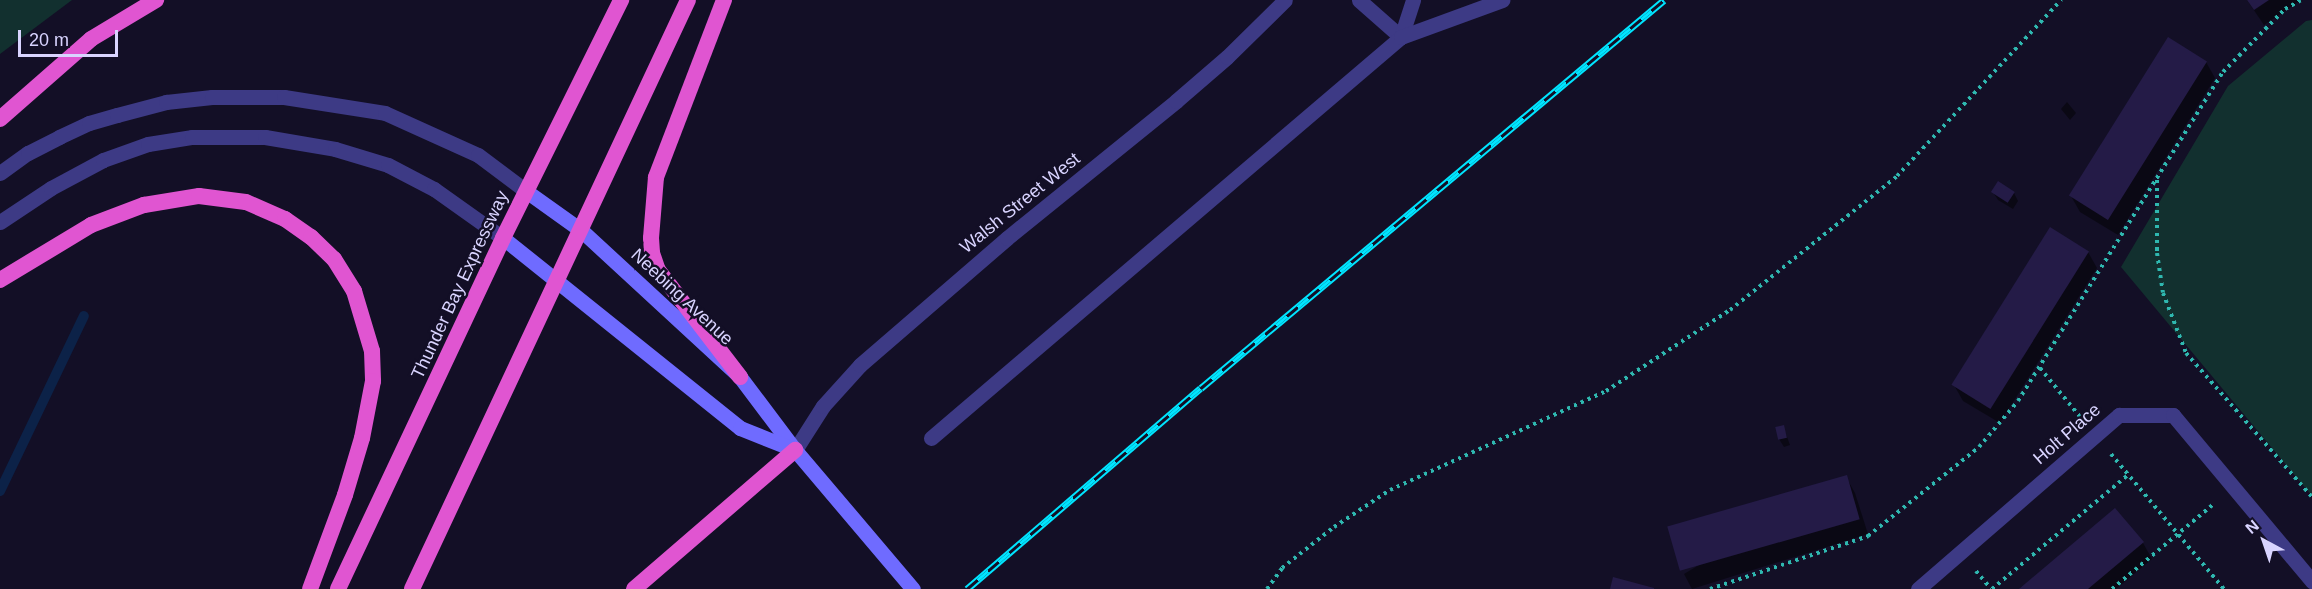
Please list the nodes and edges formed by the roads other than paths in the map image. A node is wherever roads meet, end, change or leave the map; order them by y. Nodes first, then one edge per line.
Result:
1 (156, 0) edge
2 (621, 0) edge
3 (688, 0) edge
4 (724, 0) edge
5 (1285, 0) edge
6 (1359, 0) edge
7 (1413, 0) edge
8 (1502, 0) edge
9 (1401, 37) junction
10 (0, 119) edge
11 (0, 173) edge
12 (526, 191) junction
13 (0, 222) edge
14 (582, 231) junction
15 (503, 238) junction
16 (0, 280) edge
17 (556, 283) junction
18 (740, 377) junction
19 (931, 438) dead end
20 (795, 450) junction
21 (2312, 580) edge
22 (310, 589) edge
23 (339, 589) edge
24 (412, 589) edge
25 (634, 589) edge
26 (913, 589) edge
27 (1918, 589) edge

1 - 10 highway
2 - 12 highway, Thunder Bay Expressway
3 - 14 highway
4 - 18 highway
5 - 20 street, Walsh Street West
6 - 9 street
7 - 9 street
8 - 9 street
9 - 19 street
11 - 12 street
12 - 14 main road, Neebing Avenue
12 - 15 highway, Thunder Bay Expressway
13 - 15 street
14 - 17 highway
14 - 18 main road, Neebing Avenue
15 - 17 main road, Neebing Avenue
15 - 23 highway, Thunder Bay Expressway
16 - 22 highway
17 - 20 main road, Neebing Avenue
17 - 24 highway
18 - 20 main road, Neebing Avenue
20 - 25 highway
20 - 26 main road, Neebing Avenue
21 - 27 street, Holt Place

